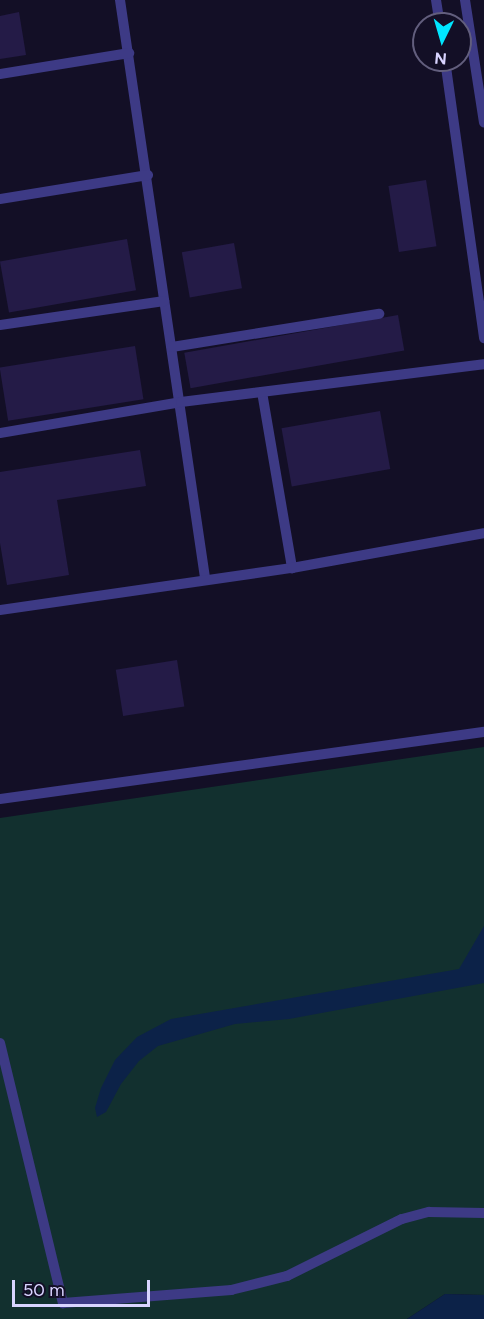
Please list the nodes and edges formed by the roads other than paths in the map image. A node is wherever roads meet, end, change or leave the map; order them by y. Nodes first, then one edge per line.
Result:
1 (120, 0) edge
2 (465, 0) edge
3 (129, 53) junction
4 (447, 72) edge
5 (0, 74) edge
6 (484, 123) edge
7 (148, 175) junction
8 (0, 199) edge
9 (164, 301) junction
10 (379, 314) dead end
11 (0, 325) edge
12 (484, 338) edge
13 (172, 347) junction
14 (484, 364) edge
15 (262, 392) junction
16 (181, 402) junction
17 (0, 433) edge
18 (484, 533) edge
19 (292, 568) junction
20 (205, 578) junction
21 (0, 610) edge
22 (484, 732) edge
23 (0, 799) edge
24 (0, 1043) edge
25 (484, 1214) edge

1 - 3 lane
2 - 6 lane
3 - 5 lane
3 - 7 lane
4 - 12 lane
7 - 8 lane
7 - 9 lane
9 - 11 lane
9 - 13 lane
10 - 13 lane
13 - 16 lane
14 - 15 lane
15 - 16 lane
15 - 19 lane
16 - 17 lane
16 - 20 lane
18 - 19 lane
19 - 20 lane
20 - 21 lane
22 - 23 lane
24 - 25 lane

